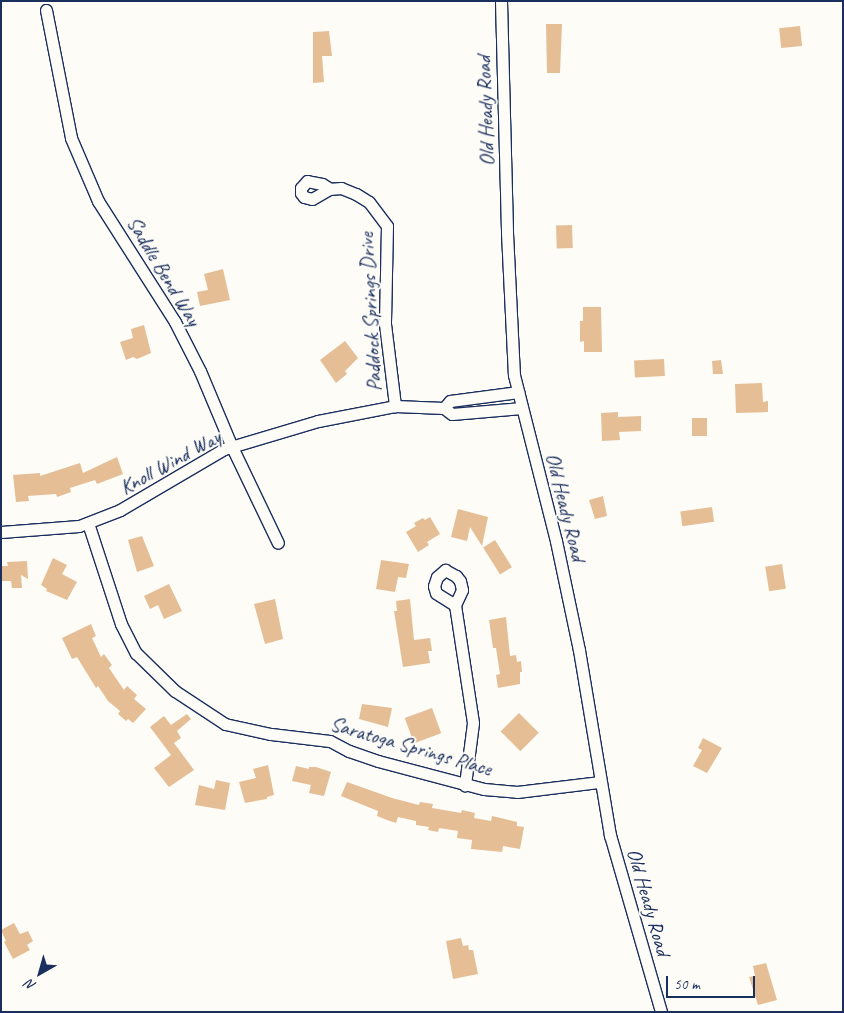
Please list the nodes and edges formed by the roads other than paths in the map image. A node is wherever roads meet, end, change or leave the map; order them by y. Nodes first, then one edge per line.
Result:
1 (501, 1) edge
2 (46, 10) dead end
3 (330, 189) dead end
4 (518, 392) junction
5 (395, 406) junction
6 (444, 408) junction
7 (522, 408) junction
8 (232, 448) junction
9 (88, 523) junction
10 (1, 532) edge
11 (278, 543) dead end
12 (455, 606) dead end
13 (600, 782) junction
14 (465, 785) junction
15 (661, 1012) edge

1 - 4 street, Old Heady Road
2 - 8 street, Saddle Bend Way
3 - 5 street, Paddock Springs Drive
4 - 6 street, Knoll Wind Way
4 - 7 street, Old Heady Road
5 - 6 street, Knoll Wind Way
5 - 8 street, Knoll Wind Way
6 - 7 street, Knoll Wind Way
7 - 13 street, Old Heady Road
8 - 9 street, Knoll Wind Way
8 - 11 street, Saddle Bend Way
9 - 10 street, Knoll Wind Way
9 - 14 street, Saratoga Springs Place
12 - 14 street
13 - 14 street, Saratoga Springs Place
13 - 15 street, Old Heady Road

